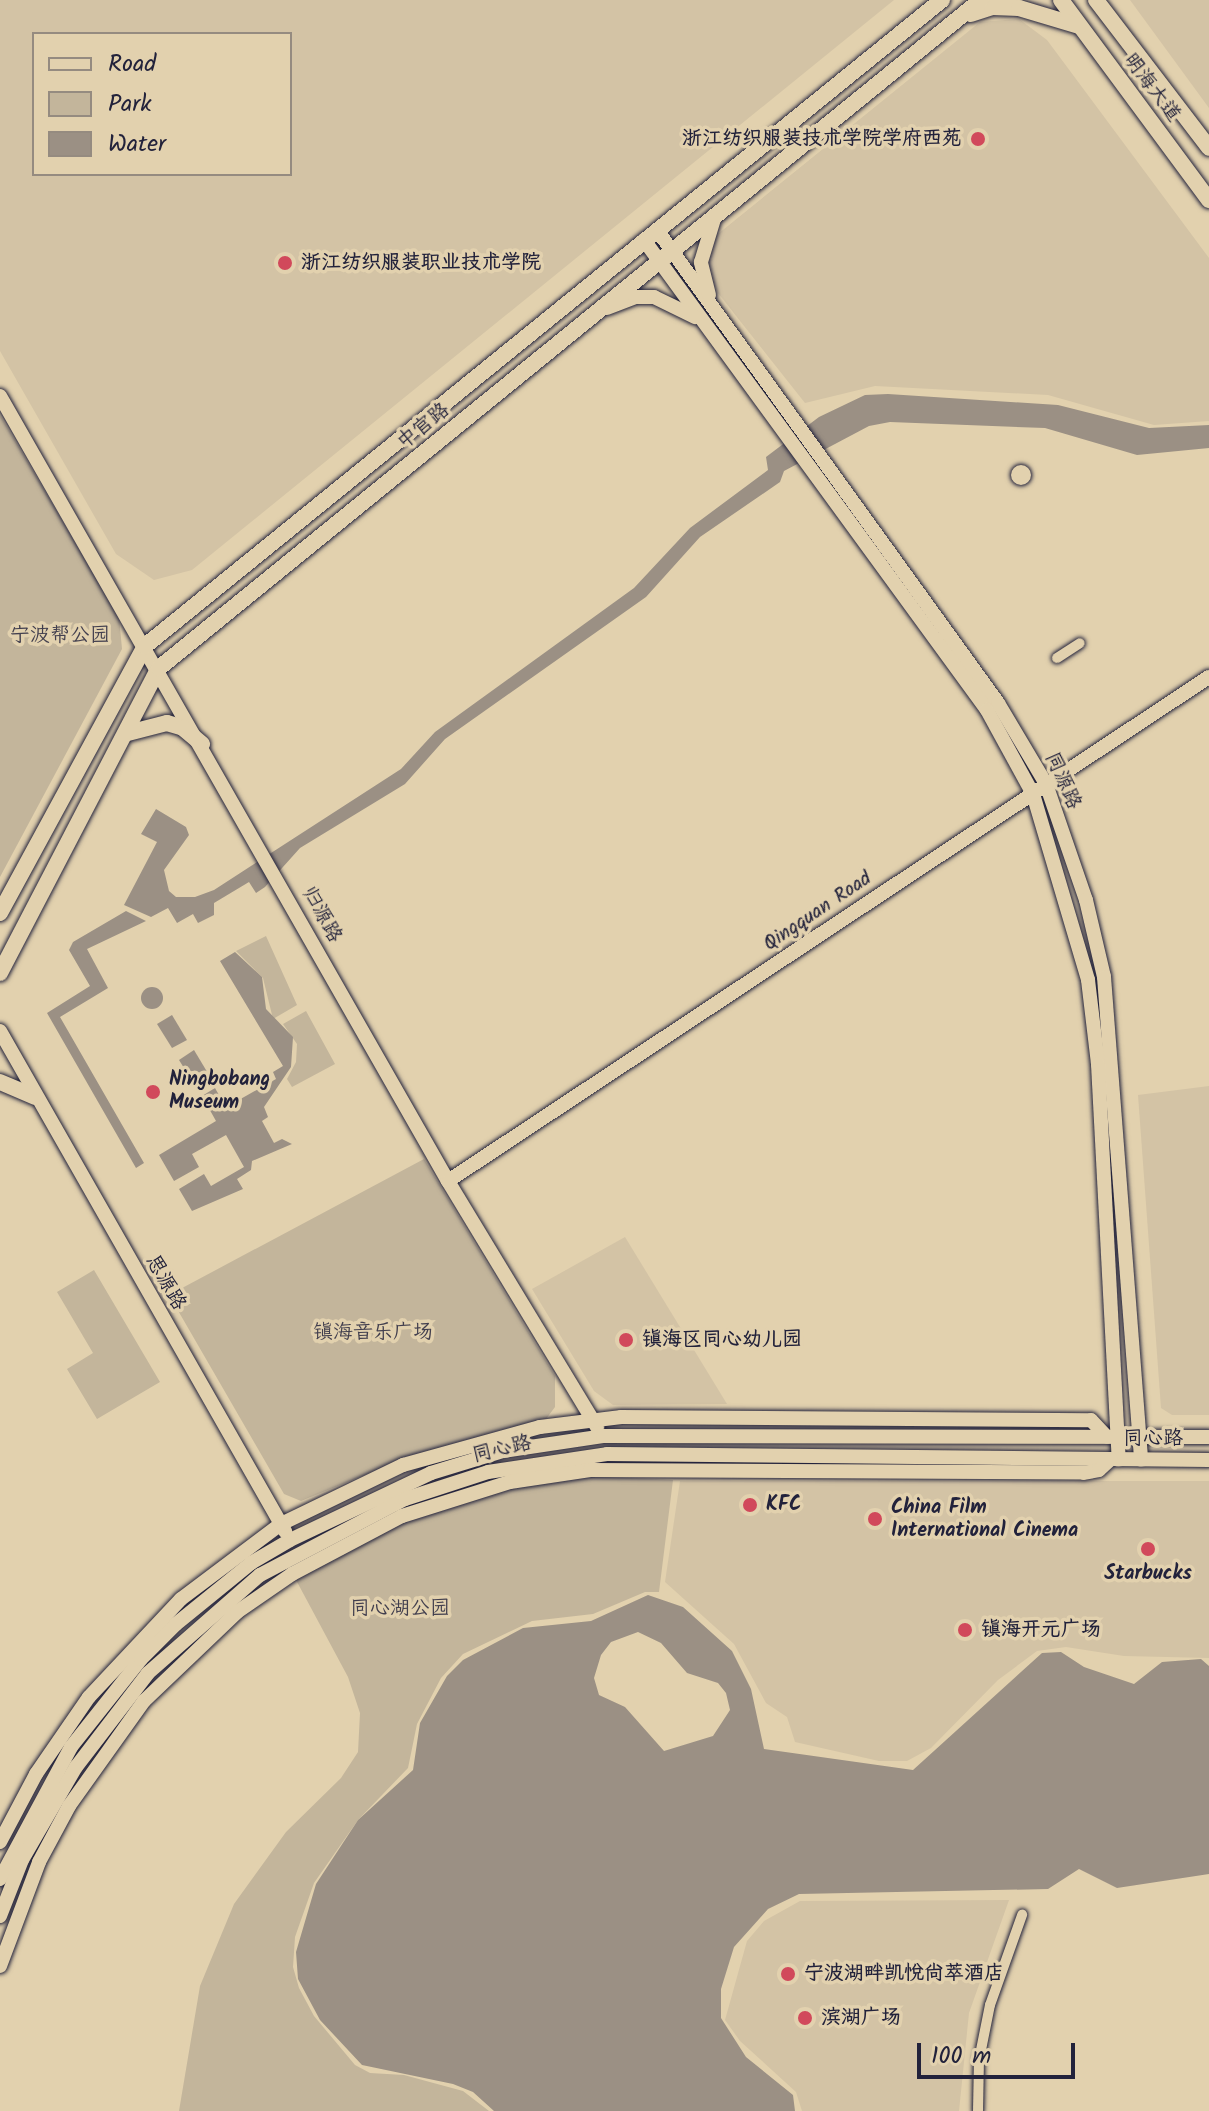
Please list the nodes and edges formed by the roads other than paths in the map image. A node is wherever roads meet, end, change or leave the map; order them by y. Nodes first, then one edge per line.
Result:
1 (942, 0) edge
2 (981, 0) edge
3 (1061, 0) edge
4 (1098, 1) edge
5 (958, 19) junction
6 (1079, 26) junction
7 (1209, 148) edge
8 (1209, 200) edge
9 (717, 214) junction
10 (651, 235) junction
11 (665, 256) junction
12 (593, 316) junction
13 (719, 317) junction
14 (707, 327) junction
15 (0, 396) edge
16 (1080, 643) dead end
17 (145, 646) junction
18 (1057, 658) dead end
19 (159, 668) junction
20 (1209, 677) edge
21 (128, 733) junction
22 (202, 744) junction
23 (1046, 784) junction
24 (1033, 794) junction
25 (7, 893) edge
26 (0, 913) edge
27 (0, 973) edge
28 (0, 1031) edge
29 (0, 1082) edge
30 (35, 1097) junction
31 (448, 1181) junction
32 (593, 1420) junction
33 (603, 1436) junction
34 (1112, 1437) junction
35 (1139, 1437) junction
36 (1209, 1437) edge
37 (607, 1454) junction
38 (1115, 1459) junction
39 (1141, 1460) junction
40 (1209, 1460) edge
41 (281, 1524) junction
42 (294, 1546) junction
43 (0, 1842) edge
44 (0, 1879) edge
45 (1022, 1915) dead end
46 (0, 1916) edge
47 (0, 1966) edge
48 (978, 2111) edge

1 - 10 main road, 中官路
2 - 5 main road, 中官路
3 - 6 main road, 明海大道
4 - 7 main road, 明海大道
5 - 6 main road
5 - 9 main road, 中官路
6 - 8 main road, 明海大道
9 - 11 main road, 中官路
9 - 13 street
10 - 11 street, 同源路
10 - 17 main road, 中官路
11 - 12 main road, 中官路
11 - 13 street, 同源路
11 - 14 street, 同源路
12 - 14 street
12 - 19 main road, 中官路
13 - 23 street, 同源路
14 - 24 street, 同源路
15 - 17 street, 归源路
16 - 18 street
17 - 19 street, 归源路
17 - 25 main road, 中官路
19 - 21 main road, 中官路
19 - 22 street, 归源路
20 - 23 street, Qingquan Road
21 - 22 main road
21 - 27 main road, 中官路
22 - 31 street, 归源路
23 - 24 street, Qingquan Road
23 - 35 street, 同源路
24 - 31 street, Qingquan Road
24 - 34 street, 同源路
25 - 26 main road, 中官路
28 - 30 street, 思源路
29 - 30 main road
30 - 41 street, 思源路
31 - 32 street, 归源路
32 - 33 street, 归源路
32 - 34 street
32 - 41 street
33 - 34 street, 同心路
33 - 37 street, 归源路
33 - 42 street, 同心路
34 - 35 street, 同心路
34 - 38 street, 同源路
35 - 36 street, 同心路
35 - 39 street, 同源路
37 - 38 street, 同心路
37 - 42 street, 同心路
38 - 39 street, 同心路
38 - 47 street
39 - 40 street, 同心路
41 - 42 street, 思源路
41 - 43 street
42 - 44 street, 同心路
42 - 46 street, 同心路
45 - 48 street

